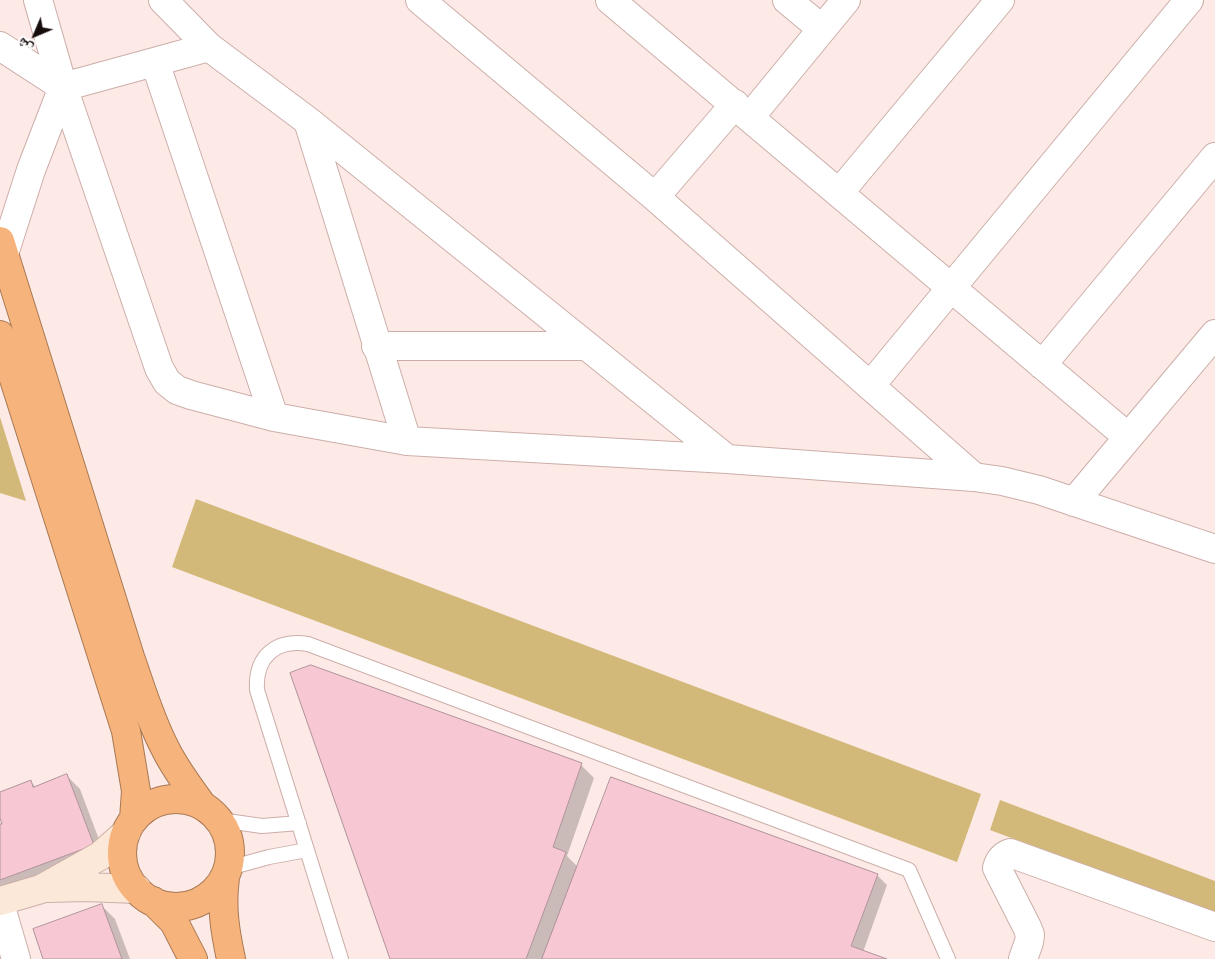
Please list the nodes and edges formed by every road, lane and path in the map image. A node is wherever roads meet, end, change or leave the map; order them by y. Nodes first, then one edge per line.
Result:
1 (38, 0) edge
2 (163, 0) edge
3 (420, 0) edge
4 (610, 0) edge
5 (787, 0) edge
6 (846, 0) edge
7 (1000, 0) edge
8 (1189, 0) edge
9 (822, 29) junction
10 (0, 46) edge
11 (209, 47) junction
12 (154, 62) junction
13 (63, 87) junction
14 (742, 111) junction
15 (308, 121) junction
16 (1215, 157) edge
17 (839, 193) junction
18 (655, 196) junction
19 (2, 248) edge
20 (951, 288) junction
21 (1215, 334) edge
22 (0, 335) edge
23 (376, 346) junction
24 (587, 346) junction
25 (1042, 365) junction
26 (870, 386) junction
27 (274, 417) junction
28 (1128, 436) junction
29 (407, 441) junction
30 (727, 459) junction
31 (974, 477) junction
32 (1074, 502) junction
33 (1211, 541) edge
34 (211, 813) junction
35 (299, 823) junction
36 (130, 826) junction
37 (307, 850) junction
38 (227, 873) junction
39 (41, 889) junction
40 (145, 895) junction
41 (0, 902) edge
42 (1215, 927) edge
43 (1027, 958) edge
44 (16, 959) edge
45 (193, 959) edge
46 (231, 959) edge
47 (341, 959) edge
48 (948, 959) edge

1 - 13 street
2 - 11 street
3 - 18 street
4 - 14 street
5 - 9 street
6 - 9 street
7 - 17 street
8 - 20 street
9 - 14 street
10 - 13 street
11 - 12 street
11 - 15 street
12 - 13 street
12 - 27 street
13 - 19 street
13 - 27 street
14 - 17 street
14 - 18 street
15 - 23 street
15 - 24 street
16 - 25 street
17 - 20 street
18 - 26 street
19 - 34 highway
20 - 25 street
20 - 26 street
21 - 28 street
22 - 36 highway
23 - 24 street
23 - 29 street
24 - 30 street
25 - 28 street
26 - 31 street
27 - 29 street
28 - 32 street
29 - 30 street
30 - 31 street
31 - 32 street
32 - 33 street
34 - 35 lane
34 - 36 highway
34 - 38 highway
35 - 37 lane
35 - 48 lane
36 - 39 street
36 - 40 highway
37 - 38 lane
37 - 47 lane
38 - 40 highway
38 - 46 highway
39 - 40 street
39 - 41 street
40 - 45 highway
41 - 44 street
42 - 43 street

